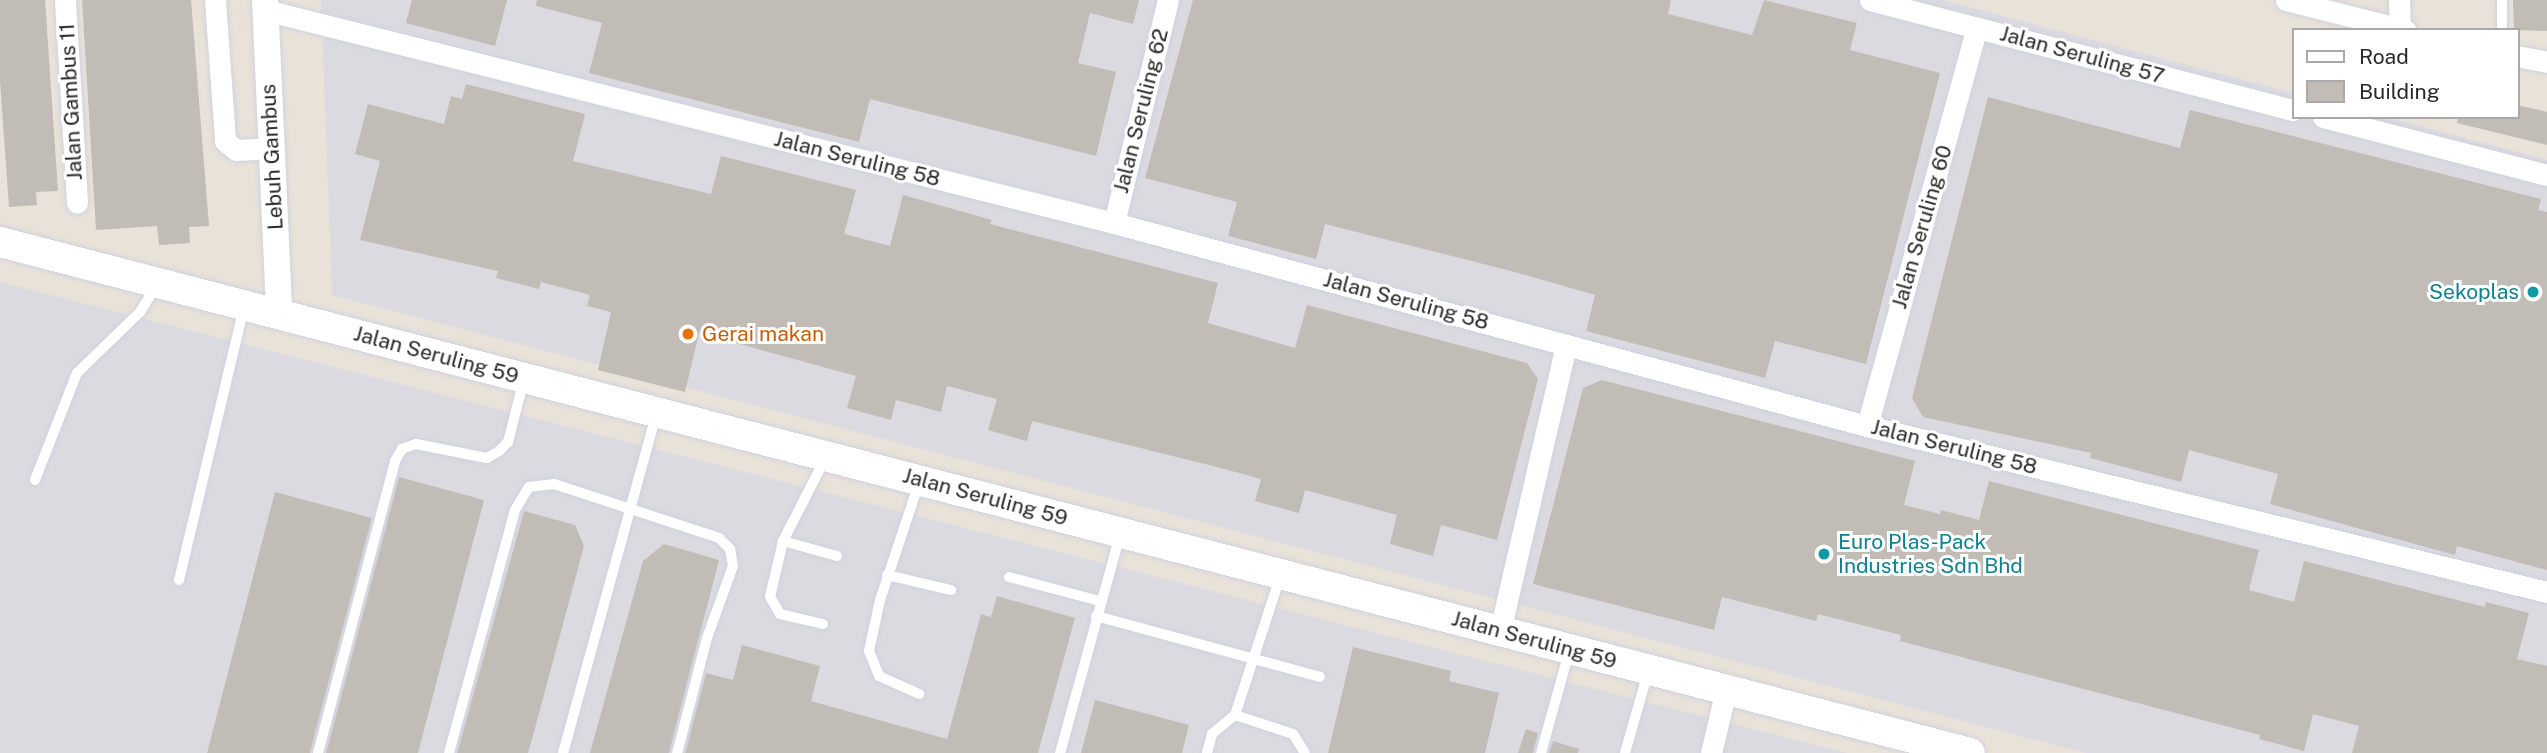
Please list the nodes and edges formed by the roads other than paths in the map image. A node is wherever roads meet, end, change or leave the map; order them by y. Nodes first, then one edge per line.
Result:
1 (65, 0) edge
2 (215, 0) edge
3 (1168, 0) edge
4 (1870, 0) edge
5 (2286, 0) edge
6 (2399, 0) edge
7 (2502, 0) edge
8 (2314, 3) edge
9 (265, 5) edge
10 (1977, 27) junction
11 (2400, 28) edge
12 (2403, 28) edge
13 (2502, 28) edge
14 (2519, 55) edge
15 (2547, 62) edge
16 (2292, 110) edge
17 (2331, 119) edge
18 (271, 148) junction
19 (2547, 175) edge
20 (77, 203) dead end
21 (1114, 223) junction
22 (0, 242) edge
23 (158, 283) junction
24 (244, 306) junction
25 (279, 314) junction
26 (1566, 345) junction
27 (525, 378) junction
28 (657, 412) junction
29 (1867, 426) junction
30 (826, 456) junction
31 (35, 480) dead end
32 (919, 480) junction
33 (629, 511) junction
34 (1121, 533) junction
35 (783, 541) junction
36 (837, 556) dead end
37 (1281, 574) junction
38 (887, 575) junction
39 (1009, 577) dead end
40 (180, 580) dead end
41 (951, 590) dead end
42 (2547, 592) edge
43 (1100, 601) junction
44 (1096, 617) junction
45 (823, 624) dead end
46 (1500, 631) junction
47 (1570, 649) junction
48 (1254, 659) junction
49 (1649, 670) junction
50 (1320, 677) dead end
51 (1726, 690) junction
52 (919, 694) dead end
53 (1235, 715) junction
54 (317, 753) edge
55 (449, 753) edge
56 (563, 753) edge
57 (677, 753) edge
58 (1060, 753) edge
59 (1207, 753) edge
60 (1305, 753) edge
61 (1541, 753) edge
62 (1625, 753) edge
63 (1711, 753) edge
64 (1970, 753) edge

1 - 20 street, Jalan Gambus 11
2 - 18 street
3 - 21 street, Jalan Seruling 62
4 - 10 street, Jalan Seruling 57
5 - 8 street
6 - 12 street
7 - 13 lane
8 - 11 street
9 - 18 street, Lebuh Gambus
9 - 21 street, Jalan Seruling 58
10 - 16 street, Jalan Seruling 57
10 - 29 street, Jalan Seruling 60
14 - 15 street
17 - 19 street
18 - 25 street, Lebuh Gambus
21 - 26 street, Jalan Seruling 58
22 - 23 main road, Jalan Seruling 59
23 - 24 main road, Jalan Seruling 59
23 - 31 lane
24 - 25 main road, Jalan Seruling 59
24 - 40 lane
25 - 27 main road, Jalan Seruling 59
26 - 29 street, Jalan Seruling 58
26 - 46 street
27 - 28 main road, Jalan Seruling 59
27 - 54 lane
28 - 30 main road, Jalan Seruling 59
28 - 33 lane
29 - 42 street, Jalan Seruling 58
30 - 32 main road, Jalan Seruling 59
30 - 35 lane
32 - 34 main road, Jalan Seruling 59
32 - 38 lane
33 - 55 lane
33 - 56 lane
33 - 57 lane
34 - 37 main road, Jalan Seruling 59
34 - 43 lane
35 - 36 lane
35 - 45 lane
37 - 46 main road, Jalan Seruling 59
37 - 48 lane
38 - 41 lane
38 - 52 lane
39 - 43 lane
43 - 44 lane
44 - 48 lane
44 - 58 lane
46 - 47 main road, Jalan Seruling 59
47 - 49 main road, Jalan Seruling 59
47 - 61 lane
48 - 50 lane
48 - 53 lane
49 - 51 main road, Jalan Seruling 59
49 - 62 lane
51 - 63 street
51 - 64 main road, Jalan Seruling 59
53 - 59 lane
53 - 60 lane

